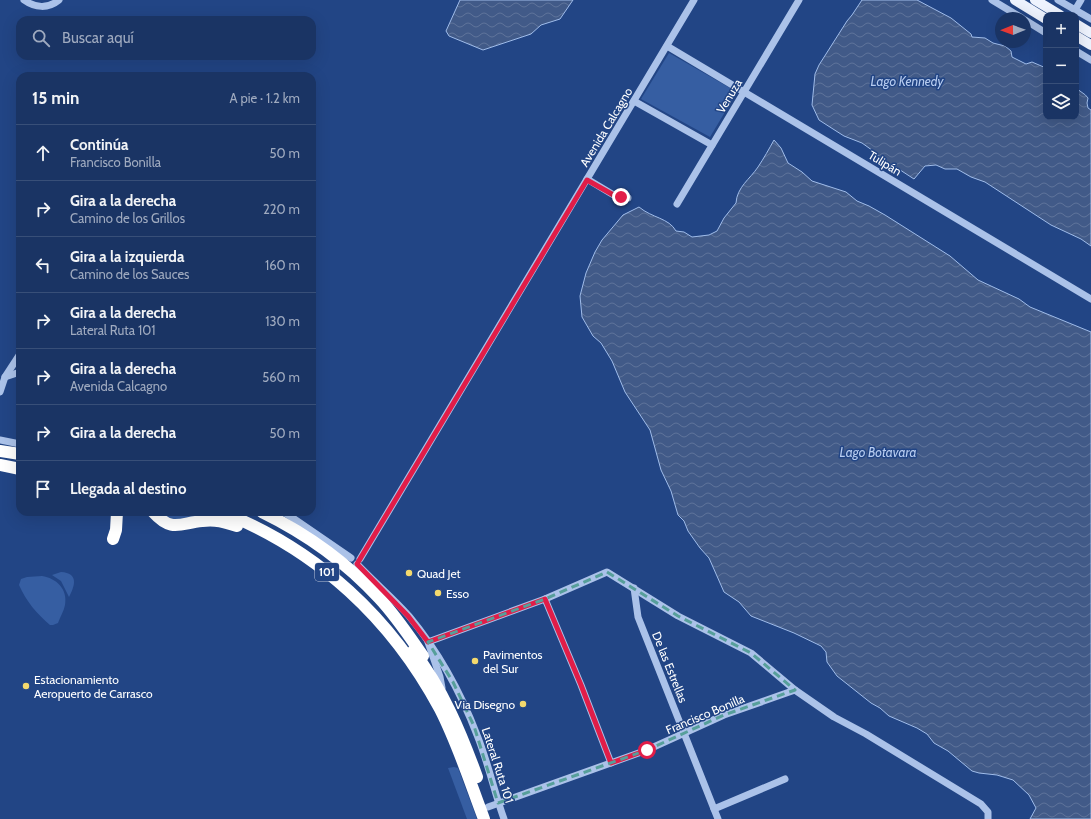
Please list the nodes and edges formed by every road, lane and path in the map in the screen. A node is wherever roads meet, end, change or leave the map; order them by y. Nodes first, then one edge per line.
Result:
1 (24, 0) edge
2 (58, 0) edge
3 (694, 0) edge
4 (799, 0) edge
5 (992, 0) edge
6 (1015, 0) edge
7 (1035, 0) edge
8 (1058, 0) edge
9 (1081, 0) edge
10 (1075, 10) junction
11 (1012, 12) edge
12 (1055, 12) edge
13 (1043, 16) edge
14 (1091, 20) edge
15 (1031, 24) edge
16 (1079, 26) edge
17 (1043, 31) edge
18 (1091, 33) edge
19 (1079, 38) edge
20 (1091, 45) edge
21 (667, 46) junction
22 (1079, 53) edge
23 (1091, 60) edge
24 (744, 91) junction
25 (634, 101) junction
26 (712, 145) junction
27 (587, 180) junction
28 (628, 198) dead end
29 (677, 204) dead end
30 (1091, 299) edge
31 (16, 360) edge
32 (16, 373) edge
33 (5, 377) junction
34 (0, 392) edge
35 (0, 440) edge
36 (16, 443) edge
37 (0, 451) edge
38 (16, 453) edge
39 (0, 458) edge
40 (16, 460) edge
41 (0, 466) edge
42 (16, 468) edge
43 (0, 473) edge
44 (16, 475) edge
45 (117, 516) edge
46 (157, 516) edge
47 (201, 516) edge
48 (231, 516) edge
49 (250, 516) edge
50 (269, 516) edge
51 (290, 516) edge
52 (195, 522) junction
53 (113, 539) dead end
54 (358, 558) junction
55 (634, 588) junction
56 (545, 599) junction
57 (428, 642) junction
58 (421, 677) junction
59 (795, 690) junction
60 (443, 694) junction
61 (685, 733) junction
62 (611, 763) junction
63 (785, 779) dead end
64 (493, 805) junction
65 (714, 809) junction
66 (988, 815) edge
67 (484, 819) edge
68 (493, 819) edge
69 (504, 819) edge
70 (718, 819) edge

1 - 2 street
3 - 21 street, Avenida Calcagno
4 - 24 street, Venuza
5 - 11 street
6 - 13 main road
7 - 12 main road
8 - 10 street
9 - 10 street
10 - 14 street
15 - 17 street
16 - 18 main road
19 - 20 main road
21 - 24 street, Tulipán
21 - 25 street, Avenida Calcagno
22 - 23 street
24 - 26 street, Venuza
24 - 30 street, Tulipán
25 - 26 street
25 - 27 street, Avenida Calcagno
26 - 29 street, Venuza
27 - 28 street
27 - 54 street, Avenida Calcagno
31 - 33 street
32 - 33 street
33 - 34 street
35 - 36 street
37 - 38 highway
39 - 40 highway
41 - 42 highway
43 - 44 highway
45 - 53 highway
46 - 52 highway
47 - 52 highway
48 - 58 highway, 101
49 - 60 highway, 101
50 - 60 highway
51 - 54 street, Lateral Ruta 101
52 - 58 highway
54 - 57 street, Lateral Ruta 101
55 - 56 street
55 - 59 street
55 - 61 street, De las Estrellas
56 - 57 street
56 - 62 street
57 - 60 street
57 - 64 street, Lateral Ruta 101
58 - 67 highway, 101
59 - 61 street, Francisco Bonilla
59 - 66 street
60 - 64 highway, 101
61 - 62 street, Francisco Bonilla
61 - 65 street, De las Estrellas
62 - 64 street, Francisco Bonilla
63 - 65 street
64 - 68 highway, 101
64 - 69 street, Lateral Ruta 101
65 - 70 street, De las Estrellas

